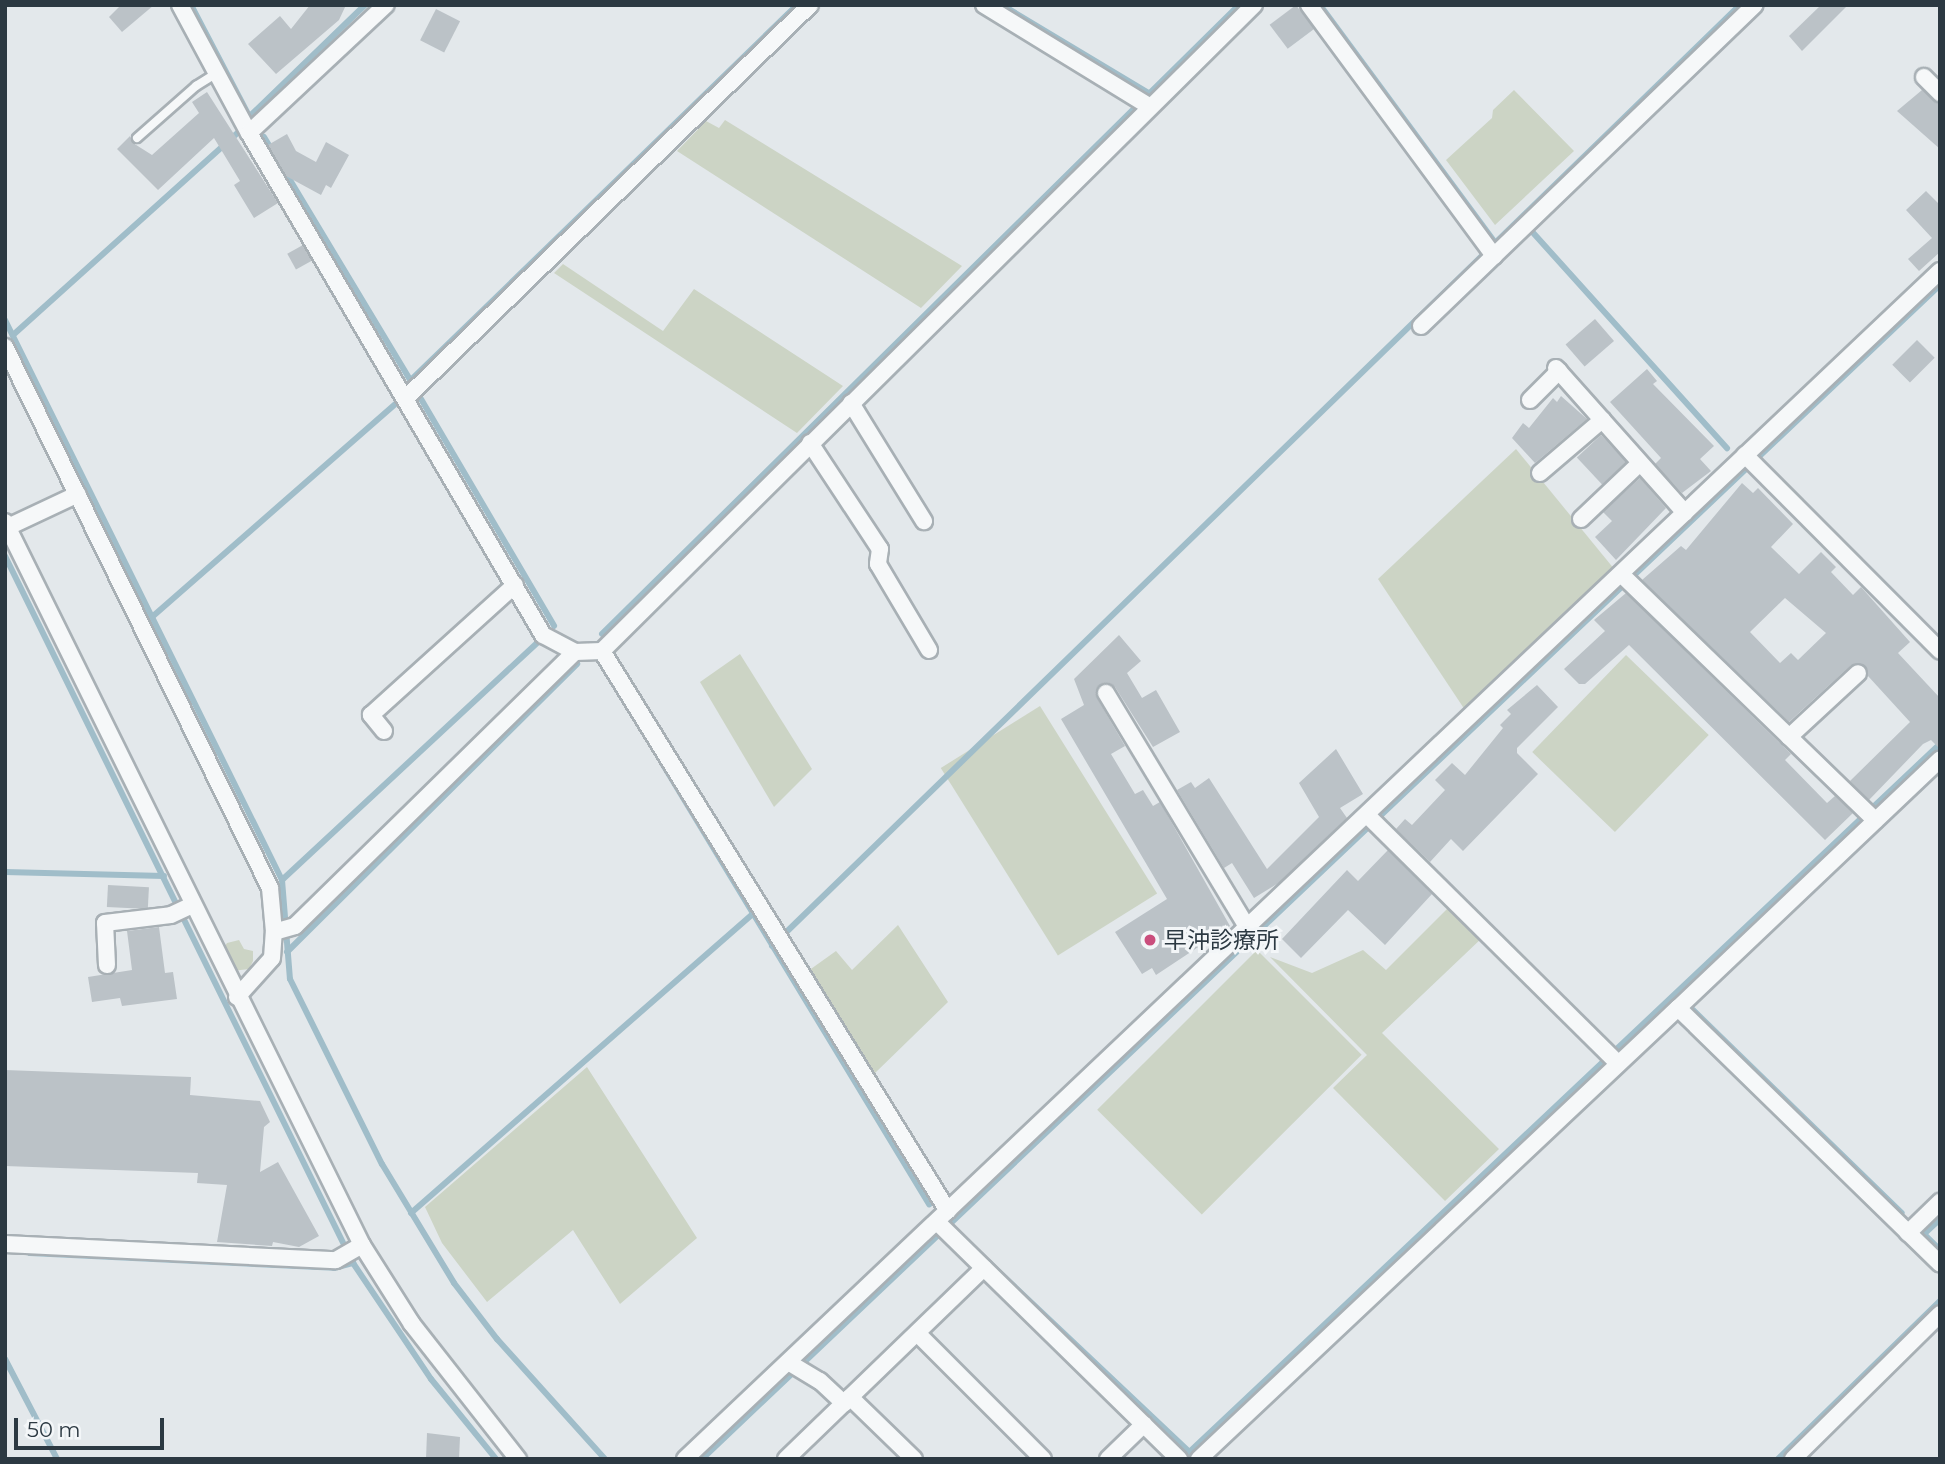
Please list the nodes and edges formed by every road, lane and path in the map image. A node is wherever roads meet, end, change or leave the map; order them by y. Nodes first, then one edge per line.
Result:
1 (180, 5) edge
2 (386, 5) edge
3 (810, 5) edge
4 (984, 5) edge
5 (1309, 5) edge
6 (1754, 5) edge
7 (1245, 8) edge
8 (217, 74) junction
9 (1924, 77) dead end
10 (1940, 93) edge
11 (1145, 102) junction
12 (248, 133) junction
13 (137, 138) dead end
14 (1490, 251) junction
15 (1940, 271) edge
16 (1421, 326) dead end
17 (5, 348) edge
18 (407, 397) junction
19 (1530, 400) dead end
20 (850, 403) junction
21 (1602, 420) junction
22 (810, 443) junction
23 (1751, 461) junction
24 (1640, 463) junction
25 (1540, 473) dead end
26 (78, 494) junction
27 (1685, 513) junction
28 (1581, 519) dead end
29 (924, 521) dead end
30 (7, 525) edge
31 (1625, 579) junction
32 (515, 585) junction
33 (929, 650) dead end
34 (601, 651) junction
35 (1940, 651) edge
36 (575, 652) junction
37 (1858, 673) dead end
38 (1106, 693) dead end
39 (384, 732) dead end
40 (1789, 737) junction
41 (1940, 759) edge
42 (1870, 816) junction
43 (1372, 820) junction
44 (192, 905) junction
45 (1248, 928) junction
46 (282, 930) junction
47 (107, 965) dead end
48 (237, 997) junction
49 (1678, 1008) junction
50 (1612, 1057) junction
51 (1940, 1202) edge
52 (943, 1223) junction
53 (1908, 1233) junction
54 (5, 1244) edge
55 (352, 1250) junction
56 (1940, 1264) edge
57 (984, 1268) junction
58 (1940, 1314) edge
59 (917, 1332) junction
60 (788, 1362) junction
61 (847, 1400) junction
62 (1144, 1424) junction
63 (1200, 1457) edge
64 (1178, 1458) edge
65 (518, 1459) edge
66 (685, 1459) edge
67 (786, 1459) edge
68 (914, 1459) edge
69 (1043, 1459) edge
70 (1108, 1459) edge
71 (1793, 1459) edge

1 - 8 street
2 - 12 street
3 - 18 street
4 - 11 street
5 - 14 street
6 - 14 street
7 - 11 street
8 - 12 street
8 - 13 lane
9 - 10 street
11 - 20 street
12 - 18 street
14 - 16 street
15 - 23 street
17 - 26 street
18 - 32 street
19 - 21 street
20 - 22 street
20 - 29 street
21 - 24 street
21 - 25 street
22 - 33 street
22 - 34 street
23 - 27 street
23 - 35 street
24 - 27 street
24 - 28 street
26 - 30 street
26 - 46 street
27 - 31 street
30 - 44 street
31 - 40 street
31 - 43 street
32 - 36 street
32 - 39 street
34 - 36 street
34 - 52 street
36 - 46 street
37 - 40 street
38 - 45 street
40 - 42 street
41 - 42 street
42 - 49 street
43 - 45 street
43 - 50 street
44 - 47 street
44 - 48 street
45 - 52 street
46 - 48 street
48 - 55 street
49 - 50 street
49 - 53 street
50 - 63 street
51 - 53 street
52 - 57 street
52 - 60 street
53 - 56 street
54 - 55 street
55 - 65 street
57 - 59 street
57 - 62 street
58 - 71 street
59 - 61 street
59 - 69 street
60 - 61 street
60 - 66 street
61 - 67 street
61 - 68 street
62 - 64 street
62 - 70 street

